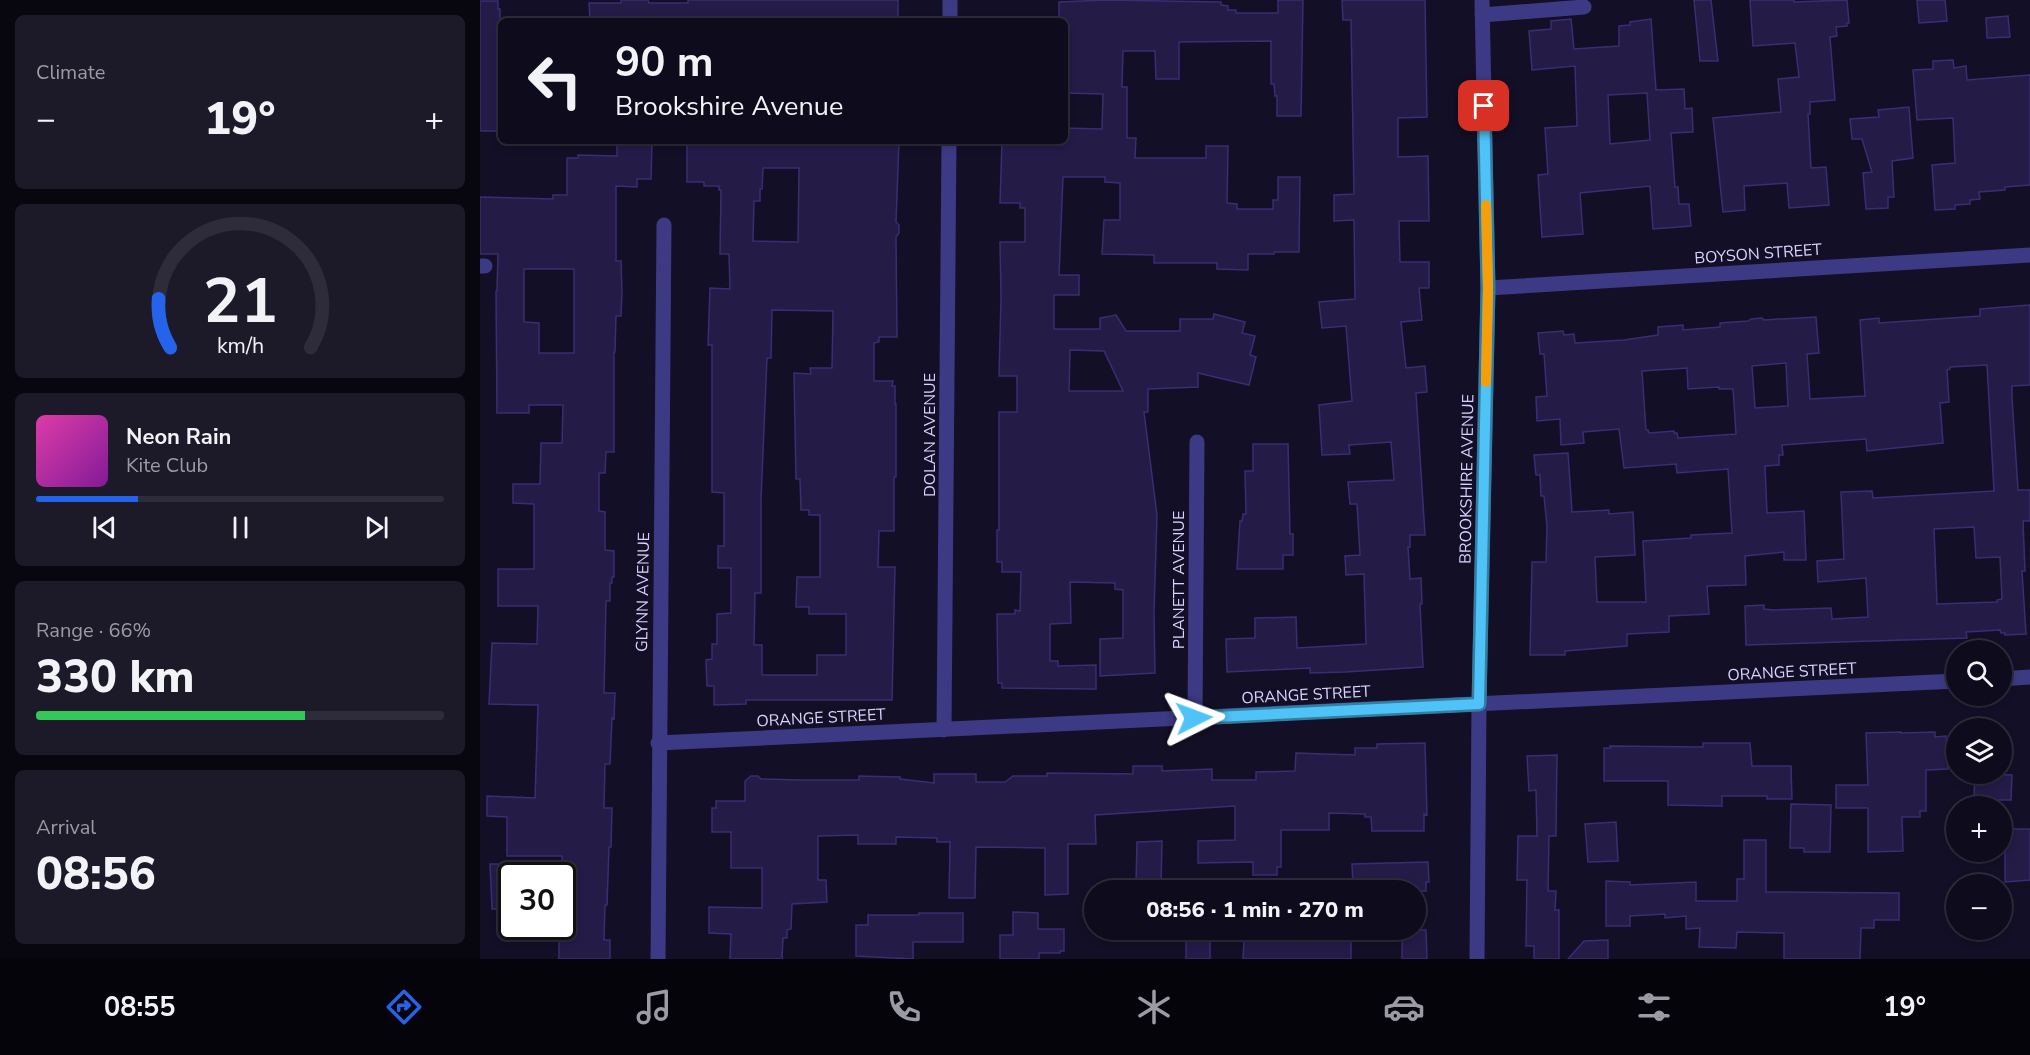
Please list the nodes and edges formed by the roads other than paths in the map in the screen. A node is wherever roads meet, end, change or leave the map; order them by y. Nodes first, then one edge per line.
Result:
1 (950, 0) edge
2 (1584, 7) dead end
3 (1482, 8) edge
4 (950, 18) edge
5 (949, 144) edge
6 (664, 225) dead end
7 (2030, 255) edge
8 (1488, 288) junction
9 (1197, 442) dead end
10 (2030, 677) edge
11 (2012, 678) edge
12 (1946, 681) edge
13 (1479, 704) junction
14 (1194, 718) junction
15 (944, 730) junction
16 (658, 743) junction
17 (658, 959) edge
18 (1477, 959) edge

1 - 4 street
2 - 3 street
3 - 8 street, BROOKSHIRE AVENUE
5 - 15 street, DOLAN AVENUE
6 - 16 street, GLYNN AVENUE
7 - 8 street, BOYSON STREET
8 - 13 street, BROOKSHIRE AVENUE
9 - 14 street, PLANETT AVENUE
10 - 11 street
12 - 13 street, ORANGE STREET
13 - 14 street, ORANGE STREET
13 - 18 street, BROOKSHIRE AVENUE
14 - 15 street, ORANGE STREET
15 - 16 street, ORANGE STREET
16 - 17 street, GLYNN AVENUE

